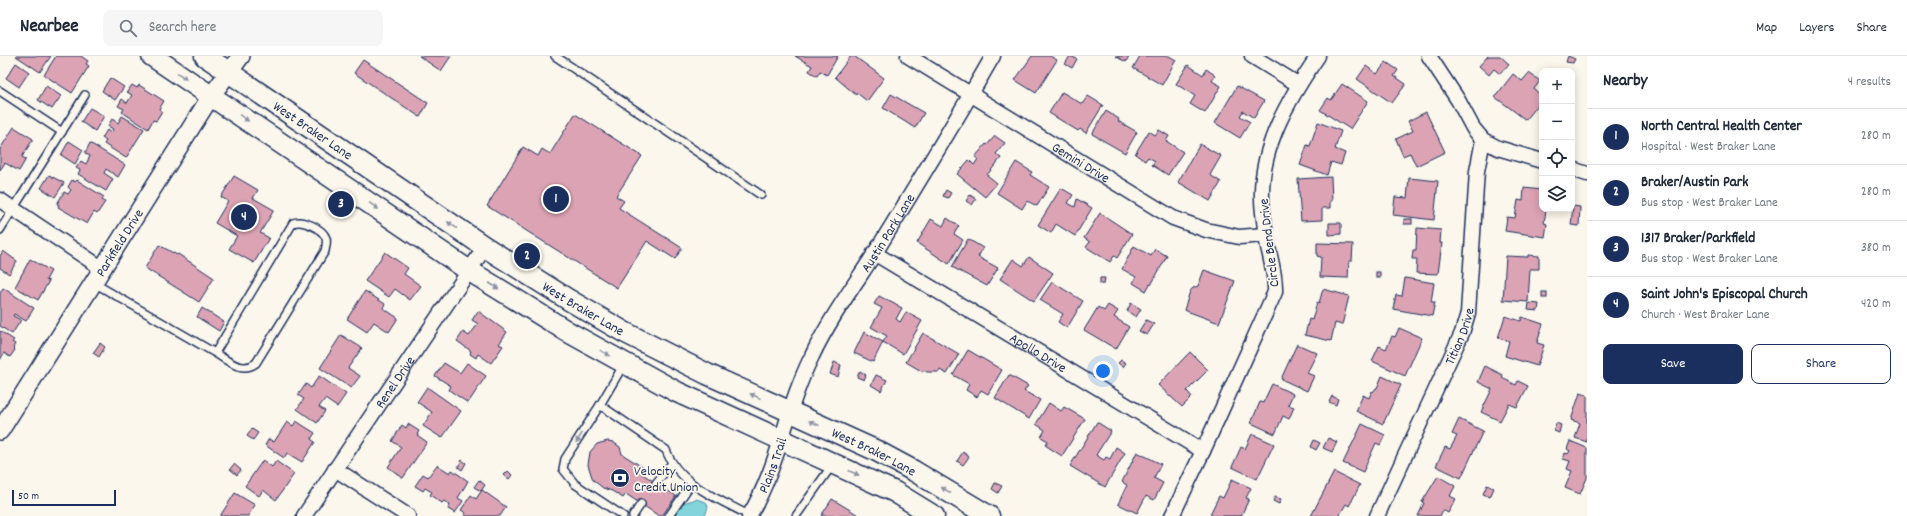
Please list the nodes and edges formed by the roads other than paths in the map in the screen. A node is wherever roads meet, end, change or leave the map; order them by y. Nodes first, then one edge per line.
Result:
1 (152, 56) edge
2 (205, 56) edge
3 (241, 56) edge
4 (554, 56) edge
5 (908, 56) edge
6 (993, 56) edge
7 (1252, 56) edge
8 (1318, 56) edge
9 (1429, 56) edge
10 (228, 72) junction
11 (1298, 85) junction
12 (0, 91) edge
13 (85, 95) dead end
14 (971, 95) junction
15 (211, 96) junction
16 (62, 132) junction
17 (1483, 140) junction
18 (1539, 160) edge
19 (1575, 171) edge
20 (1587, 174) edge
21 (761, 195) dead end
22 (0, 200) edge
23 (13, 209) junction
24 (0, 230) edge
25 (1265, 236) junction
26 (485, 247) junction
27 (874, 253) junction
28 (468, 270) junction
29 (98, 276) junction
30 (215, 353) junction
31 (624, 364) junction
32 (600, 405) junction
33 (790, 412) junction
34 (0, 431) edge
35 (780, 440) junction
36 (1203, 451) junction
37 (672, 463) junction
38 (834, 463) junction
39 (335, 469) junction
40 (656, 483) dead end
41 (691, 484) junction
42 (641, 504) dead end
43 (982, 514) edge
44 (304, 516) edge
45 (408, 516) edge
46 (623, 516) edge
47 (633, 516) edge
48 (669, 516) edge
49 (750, 516) edge
50 (796, 516) edge
51 (934, 516) edge
52 (1172, 516) edge
53 (1377, 516) edge

1 -> 15 main road, West Braker Lane
2 - 10 main road, West Braker Lane
3 - 10 street, Parkfield Drive
4 - 21 lane
5 - 14 street, Gemini Drive
6 - 14 street, Austin Park Lane
7 - 11 street
8 - 11 street, Circle Bend Drive
9 - 17 street
10 - 15 street, Parkfield Drive
26 -> 10 main road, West Braker Lane
11 - 25 street, Circle Bend Drive
12 - 16 lane
13 - 16 lane
14 - 25 street, Gemini Drive
14 - 27 street, Austin Park Lane
15 -> 28 main road, West Braker Lane
15 - 29 street, Parkfield Drive
16 - 23 lane
17 - 18 street
17 - 53 street, Titian Drive
19 - 20 street
22 - 23 street
23 - 24 lane
23 - 29 street
25 - 36 street, Circle Bend Drive
26 - 28 street, Renel Drive
33 -> 26 main road, West Braker Lane
27 - 33 street, Austin Park Lane
27 - 36 street, Apollo Drive
28 -> 31 main road, West Braker Lane
28 - 39 street, Renel Drive
29 - 30 lane
29 - 34 street, Parkfield Drive
30 - 30 lane
31 - 32 lane
31 - 35 main road, West Braker Lane
32 - 37 lane
32 -> 46 lane
33 - 35 street, Plains Trail
43 -> 33 main road, West Braker Lane
35 - 38 main road, West Braker Lane
35 - 49 street, Plains Trail
36 - 52 street, Circle Bend Drive
37 - 40 lane
37 - 41 lane
38 - 50 lane
38 -> 51 main road, West Braker Lane
39 - 44 street, Renel Drive
39 - 45 street
41 - 48 lane
41 - 49 lane
42 - 47 lane

